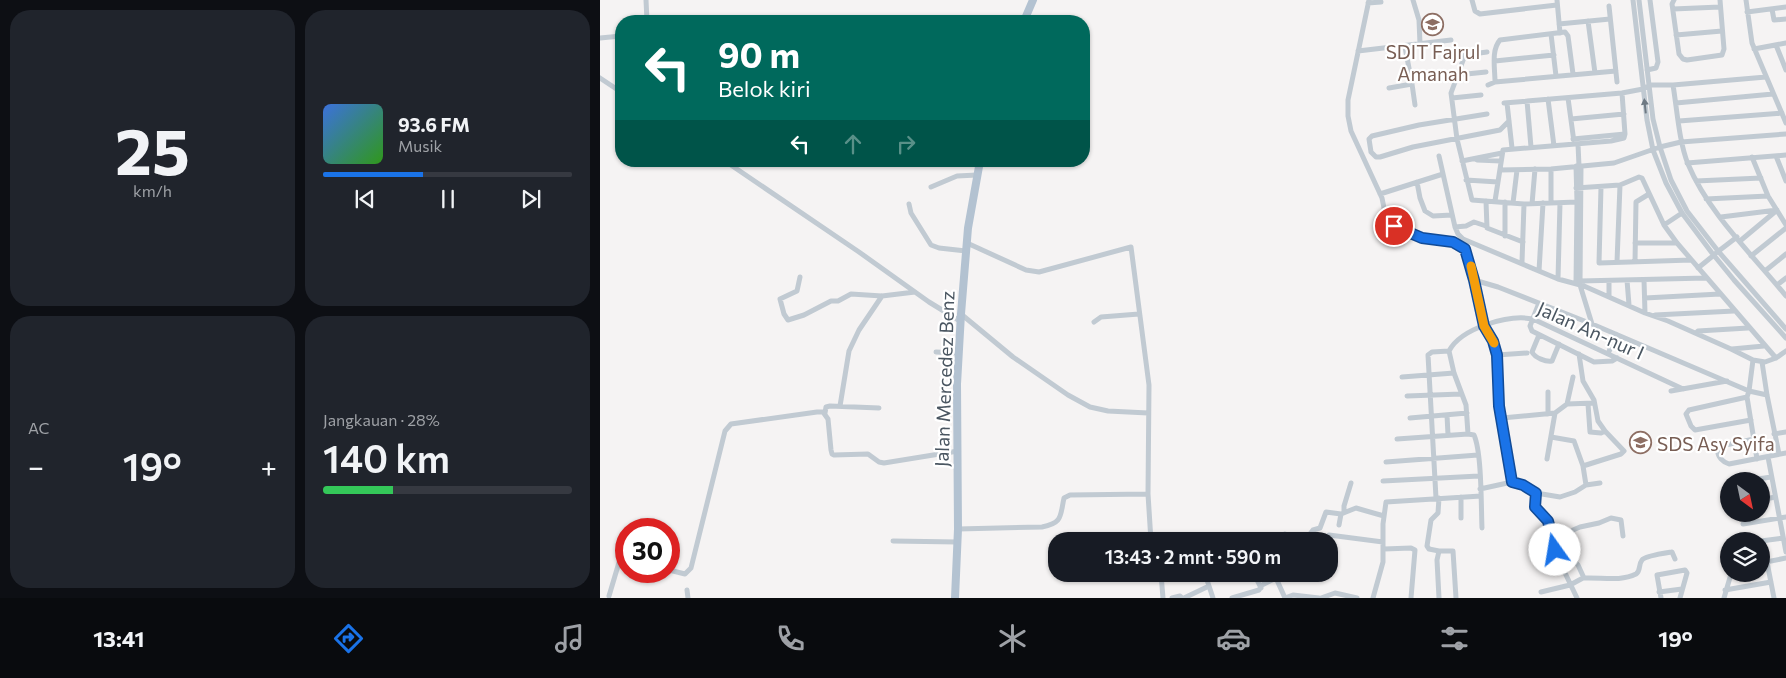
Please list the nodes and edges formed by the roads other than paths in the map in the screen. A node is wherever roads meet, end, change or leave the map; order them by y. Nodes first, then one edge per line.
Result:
1 (646, 0) edge
2 (1034, 0) edge
3 (1413, 0) edge
4 (1472, 0) edge
5 (1633, 0) edge
6 (1639, 0) edge
7 (1650, 0) edge
8 (1674, 0) edge
9 (1720, 0) edge
10 (1746, 0) edge
11 (1368, 1) edge
12 (1381, 2) dead end
13 (1557, 3) edge
14 (1609, 6) dead end
15 (1720, 7) junction
16 (1786, 7) edge
17 (1673, 9) junction
18 (1772, 9) junction
19 (1747, 12) junction
20 (647, 15) edge
21 (1027, 15) edge
22 (1610, 18) junction
23 (1786, 19) edge
24 (1588, 21) junction
25 (1559, 24) junction
26 (1722, 31) junction
27 (1560, 33) junction
28 (1551, 34) junction
29 (1676, 35) junction
30 (615, 37) edge
31 (600, 38) edge
32 (1451, 40) dead end
33 (1786, 43) edge
34 (1420, 44) junction
35 (1776, 45) junction
36 (1405, 47) junction
37 (1754, 49) junction
38 (1358, 51) junction
39 (1487, 52) dead end
40 (1554, 55) junction
41 (1495, 61) junction
42 (1785, 66) edge
43 (1647, 70) junction
44 (1616, 71) junction
45 (1486, 72) dead end
46 (1595, 73) junction
47 (1573, 74) junction
48 (1457, 75) junction
49 (1556, 76) junction
50 (1766, 77) junction
51 (600, 78) edge
52 (1495, 82) junction
53 (1617, 82) dead end
54 (1412, 84) junction
55 (1488, 85) dead end
56 (1650, 85) junction
57 (1673, 85) junction
58 (615, 88) edge
59 (1388, 88) dead end
60 (1643, 89) junction
61 (1622, 93) junction
62 (1773, 94) junction
63 (1481, 95) dead end
64 (1452, 98) junction
65 (1568, 98) junction
66 (1548, 99) junction
67 (1527, 101) junction
68 (1676, 103) junction
69 (1415, 105) dead end
70 (1782, 113) junction
71 (1487, 114) dead end
72 (1624, 114) junction
73 (1454, 119) junction
74 (1571, 119) junction
75 (1509, 121) junction
76 (1679, 121) junction
77 (1786, 123) edge
78 (1786, 134) edge
79 (1457, 139) junction
80 (1575, 142) junction
81 (1681, 142) junction
82 (1554, 146) junction
83 (1532, 147) junction
84 (1512, 148) junction
85 (1660, 148) junction
86 (1653, 150) junction
87 (1502, 153) junction
88 (1786, 155) edge
89 (1440, 156) dead end
90 (1776, 156) junction
91 (1752, 157) junction
92 (1472, 159) junction
93 (1462, 161) junction
94 (1502, 161) junction
95 (1687, 163) junction
96 (1579, 166) junction
97 (734, 167) edge
98 (979, 167) edge
99 (1535, 169) junction
100 (1551, 169) junction
101 (1500, 170) junction
102 (1518, 170) junction
103 (1443, 174) junction
104 (977, 175) junction
105 (1761, 178) junction
106 (1466, 180) junction
107 (1696, 181) junction
108 (1786, 181) edge
109 (1417, 182) junction
110 (1498, 182) junction
111 (1620, 185) junction
112 (931, 187) dead end
113 (1601, 187) junction
114 (1579, 188) junction
115 (1380, 194) junction
116 (1649, 194) junction
117 (1768, 196) junction
118 (1706, 199) junction
119 (1486, 201) junction
120 (1495, 201) junction
121 (1505, 202) junction
122 (1513, 202) junction
123 (1577, 202) junction
124 (1543, 203) junction
125 (1551, 203) junction
126 (1560, 203) junction
127 (909, 204) dead end
128 (1524, 204) junction
129 (1532, 204) junction
130 (1777, 210) junction
131 (1682, 213) junction
132 (1452, 215) junction
133 (1721, 217) junction
134 (1664, 225) junction
135 (1486, 226) junction
136 (1455, 227) junction
137 (1786, 227) edge
138 (1505, 236) junction
139 (1738, 239) junction
140 (1522, 242) junction
141 (1677, 243) junction
142 (1635, 244) junction
143 (966, 247) junction
144 (1715, 254) junction
145 (1786, 254) edge
146 (1752, 256) junction
147 (1691, 260) junction
148 (1522, 262) junction
149 (1617, 262) junction
150 (1635, 262) junction
151 (1698, 268) junction
152 (1540, 271) junction
153 (1765, 272) junction
154 (1739, 276) junction
155 (800, 277) dead end
156 (1706, 278) junction
157 (1786, 278) edge
158 (1558, 279) junction
159 (1474, 280) junction
160 (1627, 280) junction
161 (1644, 280) junction
162 (1734, 280) junction
163 (1609, 281) junction
164 (1578, 283) junction
165 (1777, 285) junction
166 (915, 292) junction
167 (1720, 294) junction
168 (882, 296) junction
169 (1786, 296) edge
170 (1609, 297) junction
171 (1645, 298) junction
172 (1539, 303) junction
173 (1629, 305) junction
174 (1734, 311) junction
175 (1645, 313) junction
176 (1139, 314) junction
177 (1652, 316) junction
178 (960, 318) junction
179 (1533, 319) junction
180 (1094, 322) dead end
181 (1592, 324) junction
182 (1484, 326) junction
183 (1748, 328) junction
184 (1786, 329) edge
185 (1696, 333) junction
186 (1616, 334) junction
187 (1539, 335) junction
188 (1786, 338) edge
189 (1559, 344) junction
190 (1764, 346) junction
191 (1731, 349) junction
192 (1449, 351) junction
193 (1786, 351) edge
194 (936, 352) dead end
195 (958, 353) junction
196 (1527, 353) dead end
197 (1580, 354) junction
198 (1608, 354) junction
199 (1497, 355) junction
200 (1617, 358) junction
201 (1776, 358) junction
202 (1753, 360) junction
203 (1762, 362) junction
204 (1454, 373) junction
205 (1430, 375) junction
206 (1402, 377) dead end
207 (1573, 377) dead end
208 (1729, 381) junction
209 (1683, 388) junction
210 (1671, 391) dead end
211 (1749, 391) junction
212 (1548, 392) dead end
213 (1461, 394) junction
214 (1767, 395) junction
215 (1407, 396) dead end
216 (1430, 396) junction
217 (1746, 397) junction
218 (1567, 404) junction
219 (1588, 404) junction
220 (1594, 404) junction
221 (840, 406) junction
222 (879, 408) dead end
223 (825, 413) junction
224 (1148, 413) junction
225 (1467, 413) junction
226 (1548, 414) junction
227 (1555, 414) junction
228 (1447, 415) junction
229 (1432, 416) junction
230 (1410, 418) dead end
231 (1502, 418) junction
232 (1751, 420) junction
233 (1605, 431) junction
234 (1786, 432) edge
235 (1468, 434) junction
236 (1774, 434) junction
237 (1448, 435) junction
238 (1433, 437) junction
239 (1551, 437) junction
240 (1397, 438) dead end
241 (1754, 439) junction
242 (958, 451) junction
243 (1786, 453) edge
244 (1779, 454) junction
245 (1478, 455) junction
246 (1435, 457) junction
247 (1768, 457) junction
248 (1547, 459) dead end
249 (1757, 459) junction
250 (1386, 462) dead end
251 (1583, 466) junction
252 (1479, 476) junction
253 (1771, 477) joint
254 (1435, 478) junction
255 (1383, 481) dead end
256 (1512, 482) junction
257 (1351, 483) dead end
258 (1600, 483) dead end
259 (1586, 485) junction
260 (1480, 489) junction
261 (1536, 493) junction
262 (1148, 494) junction
263 (1481, 496) junction
264 (1775, 497) junction
265 (1438, 498) junction
266 (1461, 498) junction
267 (1770, 498) edge
268 (1342, 513) junction
269 (1384, 516) junction
270 (1786, 516) edge
271 (1461, 518) dead end
272 (1779, 518) junction
273 (1743, 524) dead end
274 (1339, 526) dead end
275 (1482, 528) dead end
276 (958, 529) junction
277 (1150, 532) edge
278 (1311, 532) edge
279 (1338, 536) edge
280 (1551, 536) junction
281 (1568, 536) junction
282 (1623, 536) dead end
283 (1783, 538) junction
284 (893, 540) dead end
285 (1770, 540) edge
286 (958, 542) junction
287 (1384, 542) junction
288 (1384, 549) junction
289 (1438, 551) junction
290 (1786, 552) edge
291 (1786, 558) edge
292 (1675, 559) dead end
293 (1770, 561) edge
294 (680, 573) edge
295 (615, 576) edge
296 (1584, 578) junction
297 (1162, 582) edge
298 (1208, 582) edge
299 (1258, 582) edge
300 (1266, 582) edge
301 (1278, 582) edge
302 (1728, 582) edge
303 (1770, 582) joint
304 (1570, 585) junction
305 (1209, 586) junction
306 (1261, 588) junction
307 (1682, 589) junction
308 (687, 590) dead end
309 (1725, 590) junction
310 (1541, 592) dead end
311 (1659, 592) junction
312 (609, 596) dead end
313 (688, 598) edge
314 (955, 598) edge
315 (1163, 598) edge
316 (1172, 598) edge
317 (1183, 598) edge
318 (1213, 598) edge
319 (1232, 598) edge
320 (1285, 598) edge
321 (1320, 598) edge
322 (1357, 598) edge
323 (1374, 598) edge
324 (1412, 598) edge
325 (1439, 598) edge
326 (1454, 598) edge
327 (1577, 598) edge
328 (1660, 598) edge
329 (1680, 598) edge
330 (1724, 598) edge
331 (1774, 598) edge

1 - 20 street
2 - 21 main road
3 - 34 street
4 - 13 street
5 - 60 street
6 - 43 street
7 - 43 street
8 - 17 street
9 - 15 street
10 - 19 street
11 - 12 street
11 - 38 street
13 - 25 street
14 - 22 street
15 - 17 street
15 - 26 street
16 - 18 street
17 - 29 street
18 - 19 street
18 - 23 street
19 - 37 street
22 - 24 street
22 - 44 street
24 - 25 street
24 - 46 street
25 - 27 street
26 - 29 street
26 - 29 street
27 - 28 street
27 - 47 street
28 - 40 street
28 - 41 street
30 - 31 street
32 - 34 street
33 - 35 street
34 - 36 street
35 - 37 street
35 - 42 street
36 - 38 street
36 - 54 street
37 - 50 street
38 - 115 street
39 - 48 street
40 - 41 street
40 - 49 street
41 - 52 street
43 - 56 street
44 - 46 street
44 - 53 street
45 - 48 street
46 - 47 street
47 - 49 street
48 - 64 street
49 - 52 street
50 - 57 street
50 - 62 street
51 - 58 street
52 - 55 street
54 - 59 street
54 - 69 street
56 - 57 street
56 - 60 street
56 - 85 street
57 - 68 street
60 - 61 street
86 -> 60 street
61 - 65 street
61 - 72 street
62 - 68 street
62 - 70 street
63 - 64 street
64 - 73 street
65 - 66 street
65 - 74 street
66 - 67 street
66 - 82 street
67 - 75 street
67 - 83 street
68 - 76 street
70 - 76 street
70 - 77 street
71 - 73 street
72 - 74 street
72 - 80 street
73 - 79 street
73 - 79 street
74 - 80 street
75 - 79 street
75 - 84 street
76 - 81 street
78 - 81 street
79 - 93 street
80 - 82 street
80 - 96 street
81 - 85 street
81 - 95 street
82 - 83 street
83 - 84 street
84 - 87 street
85 - 86 street
85 - 144 street
86 - 96 street
86 - 131 street
87 - 92 street
87 - 94 street
88 - 90 street
89 - 103 street
90 - 91 street
90 - 108 street
91 - 95 street
91 - 105 street
92 - 93 street
92 - 94 street
93 - 106 street
94 - 101 street
95 - 107 street
96 - 100 street
96 - 114 street
97 - 166 street
98 - 104 main road, Jalan Mercedez Benz
99 - 100 street
99 - 102 street
99 - 129 street
100 - 125 street
101 - 102 street
101 - 110 street
102 - 122 street
103 - 109 street
103 - 132 street
104 - 112 street
104 - 143 main road, Jalan Mercedez Benz
105 - 107 street
105 - 117 street
106 - 110 street
106 - 119 street
107 - 118 street
109 - 115 street
109 - 132 street
110 - 120 street
111 - 113 street
111 - 116 street
111 - 149 street
113 - 114 street
113 - 149 street
114 - 123 street
114 - 164 street
115 - 159 street
116 - 134 street
116 - 142 street
117 - 118 street
117 - 130 street
118 - 133 street
119 - 120 street
119 - 135 street
120 - 121 street
121 - 122 street
121 - 138 street
122 - 128 street
123 - 126 street
123 - 164 street
124 - 125 street
124 - 129 street
124 - 152 street
125 - 126 street
126 - 158 street
127 - 143 street
128 - 129 street
128 - 140 street
130 - 133 street
130 - 137 street
130 - 139 street
131 - 134 street
131 - 144 street
132 - 136 street
133 - 139 street
134 - 141 street
135 - 136 street
135 - 138 street
136 - 148 street
137 - 146 street
138 - 140 street
139 - 144 street
139 - 146 street
140 - 148 street
141 - 142 street
141 - 147 street
142 - 150 street
143 - 176 street
143 - 178 main road, Jalan Mercedez Benz
144 - 151 street
144 - 154 street
144 - 162 street
145 - 153 street
146 - 153 street
147 - 150 street
147 - 151 street
148 - 152 street
149 - 150 street
151 - 156 street
152 - 158 street
153 - 165 street
154 - 162 street
154 - 184 street
155 - 168 street
156 - 161 street
156 - 167 street
157 - 165 street
158 - 164 street
159 - 172 street
159 - 182 street
160 - 161 street
160 - 163 street
160 - 173 street
161 - 171 street
162 - 188 street
163 - 164 street
163 - 170 street
164 - 170 street
164 - 181 street
165 - 169 street
166 - 168 street
166 - 178 street
167 - 171 street
167 - 174 street
168 - 221 street
170 - 173 street
171 - 175 street
172 - 179 street
172 - 181 street
173 - 175 street
174 - 177 street
174 - 183 street
175 - 177 street
176 - 180 street
176 - 224 street
177 - 185 street
178 - 195 main road, Jalan Mercedez Benz
178 - 224 street
179 - 182 street, Jalan An-nur I
179 - 187 street
179 - 198 street, Jalan An-nur I
181 - 186 street
182 - 192 street, Jalan An-nur I
182 - 199 street
183 - 185 street
183 - 190 street
185 - 191 street
186 - 198 street
186 - 208 street
187 - 189 street
187 - 189 street
189 - 197 street
190 - 191 street
190 - 201 street
191 - 202 street
192 - 204 street
192 - 205 street
193 - 201 street
194 - 195 street
195 - 242 main road, Jalan Mercedez Benz
196 - 199 street
197 - 200 street
197 - 220 street
198 - 200 street, Jalan An-nur I
199 - 231 street
200 - 209 street, Jalan An-nur I
201 - 203 street
202 - 203 street
202 - 211 street
203 - 214 street
204 - 205 street
204 - 213 street
205 - 206 street
205 - 216 street
207 - 218 street
208 - 209 street
208 - 211 street
209 - 210 street
211 - 214 street
211 - 217 street
212 - 226 street
213 - 216 street
213 - 225 street
214 - 236 street
215 - 216 street
216 - 229 street
217 - 232 street
217 - 232 street
218 - 219 street
218 - 227 street
219 - 220 street
219 - 233 street
220 - 233 street
221 - 222 street
221 - 223 street
223 - 242 street
223 - 294 street
224 - 262 street
225 - 228 street
225 - 235 street
226 - 227 street
226 - 231 street
227 - 239 street
228 - 229 street
228 - 237 street
229 - 230 street
229 - 238 street
231 - 256 street
232 - 241 street
233 - 251 street
234 - 236 street
235 - 237 street
235 - 245 street
236 - 244 street
237 - 238 street
238 - 240 street
238 - 246 street
239 - 248 street
239 - 251 street
241 - 249 street
241 - 249 street
242 - 276 main road, Jalan Mercedez Benz
243 - 244 street
244 - 247 street
245 - 246 street
245 - 252 street
246 - 250 street
246 - 254 street
247 - 249 street
247 - 253 street
251 - 259 street
252 - 254 street
252 - 260 street
253 - 264 street
254 - 255 street
254 - 265 street
256 - 260 street
256 - 261 street
257 - 268 street
258 - 259 street
259 - 261 street
260 - 263 street
261 - 280 street
262 - 276 street
262 - 277 street
263 - 266 street
263 - 275 street
264 - 267 street
264 - 272 street
265 - 266 street
265 - 269 street
265 - 289 street
266 - 271 street
268 - 269 street
268 - 274 street
268 - 278 street
269 - 287 street
270 - 272 street
272 - 273 street
272 - 283 street
276 - 286 main road, Jalan Mercedez Benz
279 - 287 street
280 - 281 street
280 - 304 street
281 - 282 street
281 - 296 street
283 - 285 street
283 - 290 street
284 - 286 street
286 - 314 main road, Jalan Mercedez Benz
287 - 288 street
288 - 323 street
288 - 324 street
289 - 325 street
289 - 326 street
291 - 293 street
292 - 296 street
295 - 312 street
296 - 304 street
297 - 315 street
298 - 305 street
299 - 306 street
300 - 306 street
301 - 320 street
302 - 309 street
303 - 309 street
303 - 331 street
304 - 310 street
304 - 327 street
305 - 317 street
305 - 318 street
306 - 319 street
307 - 311 street
307 - 311 street
307 - 329 street
308 - 313 street
309 - 330 street
311 - 328 street
316 - 317 street
320 - 321 street
321 - 322 street

